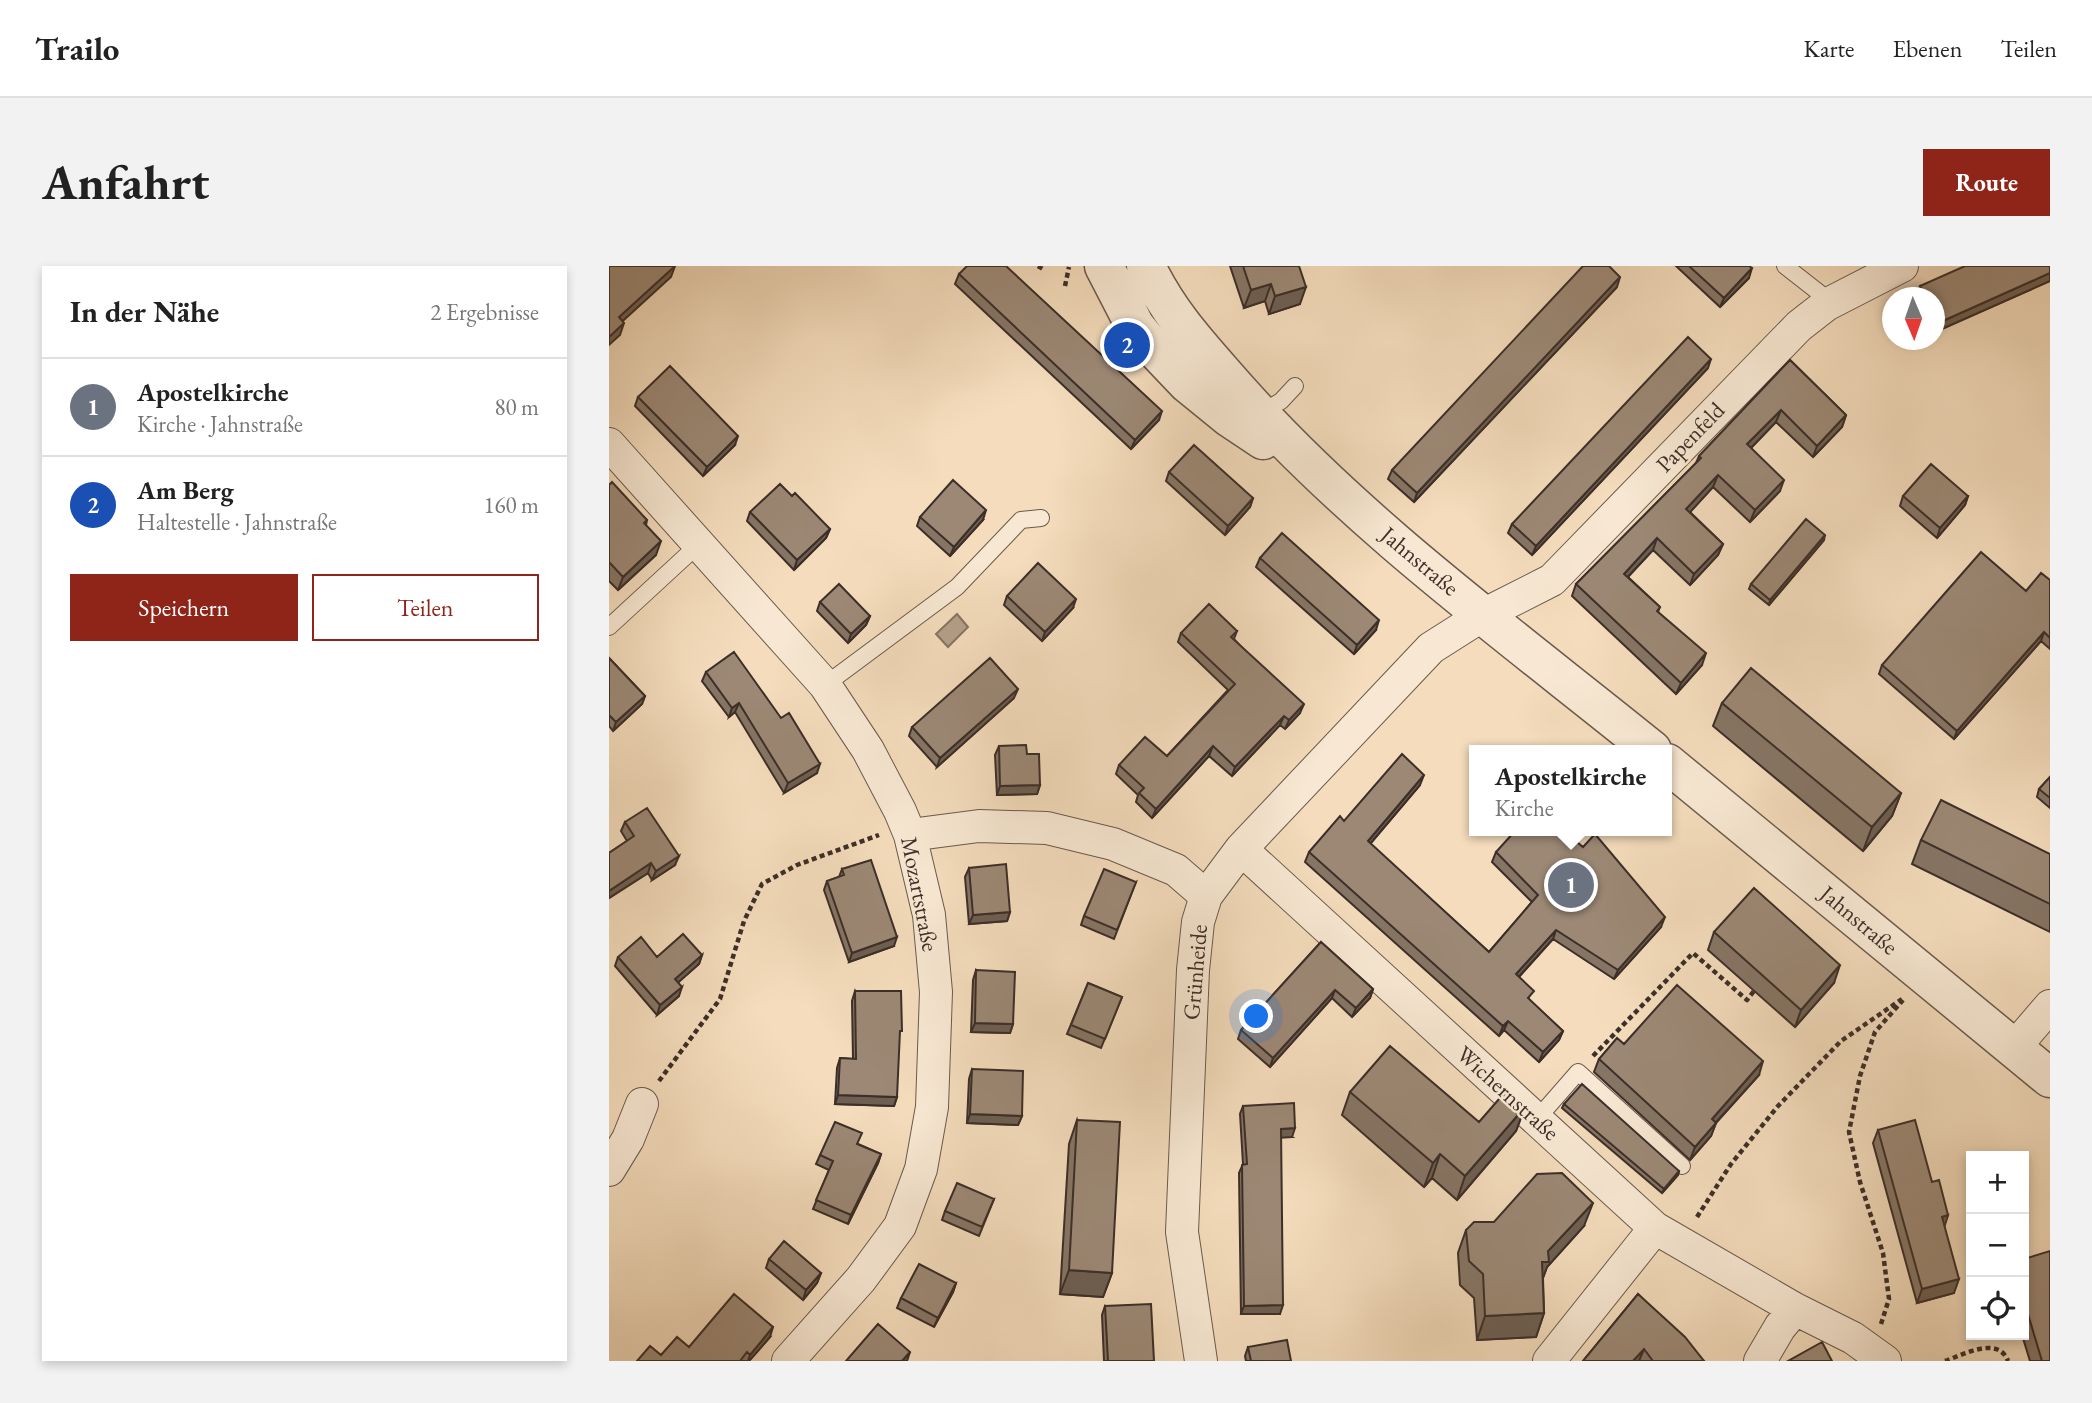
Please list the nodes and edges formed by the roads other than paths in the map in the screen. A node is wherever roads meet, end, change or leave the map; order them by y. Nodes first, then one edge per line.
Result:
1 (1104, 266) edge
2 (1146, 266) edge
3 (1785, 266) edge
4 (1902, 266) edge
5 (1831, 302) junction
6 (1295, 386) dead end
7 (1259, 414) junction
8 (609, 443) edge
9 (1319, 476) junction
10 (1041, 519) dead end
11 (699, 544) junction
12 (1483, 615) junction
13 (609, 627) edge
14 (825, 684) junction
15 (1646, 745) edge
16 (1672, 767) edge
17 (910, 835) junction
18 (1241, 849) junction
19 (1206, 896) junction
20 (2050, 1006) edge
21 (2014, 1048) junction
22 (2050, 1078) edge
23 (642, 1104) road end
24 (1537, 1119) junction
25 (1682, 1166) dead end
26 (609, 1170) edge
27 (1655, 1228) junction
28 (1795, 1309) junction
29 (788, 1361) edge
30 (1201, 1361) edge
31 (1549, 1361) edge
32 (1760, 1361) edge
33 (1885, 1361) edge

1 - 9 street, Jahnstraße
2 - 7 street, Jahnstraße
3 - 5 lane
4 - 5 street, Papenfeld
5 - 12 street, Papenfeld
6 - 7 lane
7 - 9 street, Jahnstraße
8 - 11 street, Mozartstraße
9 - 12 street, Jahnstraße
10 - 14 lane
11 - 13 lane
11 - 14 street, Mozartstraße
12 - 15 street, Jahnstraße
12 - 18 street, Grünheide
14 - 17 street, Mozartstraße
16 - 21 street, Jahnstraße
17 - 19 street
17 - 29 street, Mozartstraße
18 - 19 street, Grünheide
18 - 24 street, Wichernstraße
19 - 30 street, Grünheide
20 - 21 street
21 - 22 street, Jahnstraße
23 - 26 street
24 - 25 lane
24 - 27 street, Wichernstraße
27 - 28 street, Wichernstraße
27 - 31 street
28 - 32 street
28 - 33 street, Wichernstraße

